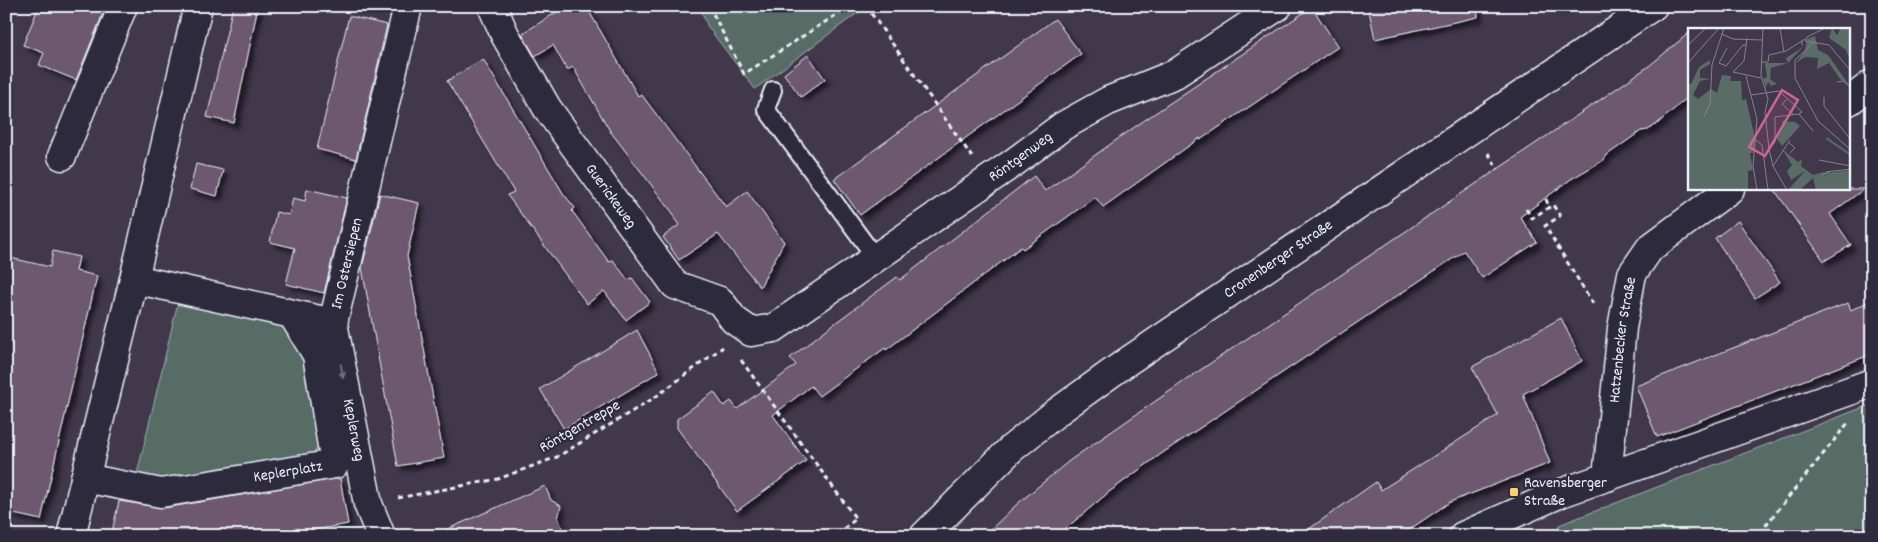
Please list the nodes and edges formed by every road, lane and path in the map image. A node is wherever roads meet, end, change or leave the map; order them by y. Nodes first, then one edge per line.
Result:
1 (123, 6) edge
2 (198, 6) edge
3 (408, 6) edge
4 (492, 6) edge
5 (709, 6) edge
6 (850, 6) edge
7 (866, 6) edge
8 (1278, 6) edge
9 (1645, 9) edge
10 (1872, 84) edge
11 (773, 90) dead end
12 (1850, 100) edge
13 (62, 156) dead end
14 (988, 178) junction
15 (1729, 190) edge
16 (1546, 199) dead end
17 (1549, 207) junction
18 (1526, 210) dead end
19 (875, 258) junction
20 (134, 279) junction
21 (292, 314) junction
22 (333, 323) junction
23 (774, 328) joint
24 (1622, 328) junction
25 (700, 364) dead end
26 (756, 380) dead end
27 (1872, 384) edge
28 (1852, 420) dead end
29 (1607, 477) junction
30 (85, 478) junction
31 (402, 497) dead end
32 (70, 536) edge
33 (380, 536) edge
34 (834, 536) edge
35 (924, 536) edge
36 (1463, 536) edge
37 (1751, 536) edge

1 - 13 street
2 - 20 street
3 - 22 street, Im Ostersiepen
4 - 23 street, Guerickeweg
5 - 6 path
7 - 14 path
8 - 14 street, Röntgenweg
9 - 35 street, Cronenberger Straße
10 - 12 street
11 - 19 lane
14 - 19 street, Röntgenweg
15 - 24 street, Hatzenbecker Straße
16 - 17 path
17 - 18 path
17 - 24 path
19 - 23 street, Röntgenweg
20 - 21 street, Im Ostersiepen
20 - 30 street
21 - 22 street, Im Ostersiepen
21 - 30 street, Keplerplatz
22 -> 33 street, Keplerweg
24 - 29 street, Hatzenbecker Straße
25 - 31 path, Röntgentreppe
26 - 34 path
27 - 29 street
28 - 37 path
29 - 36 street
30 - 32 street

